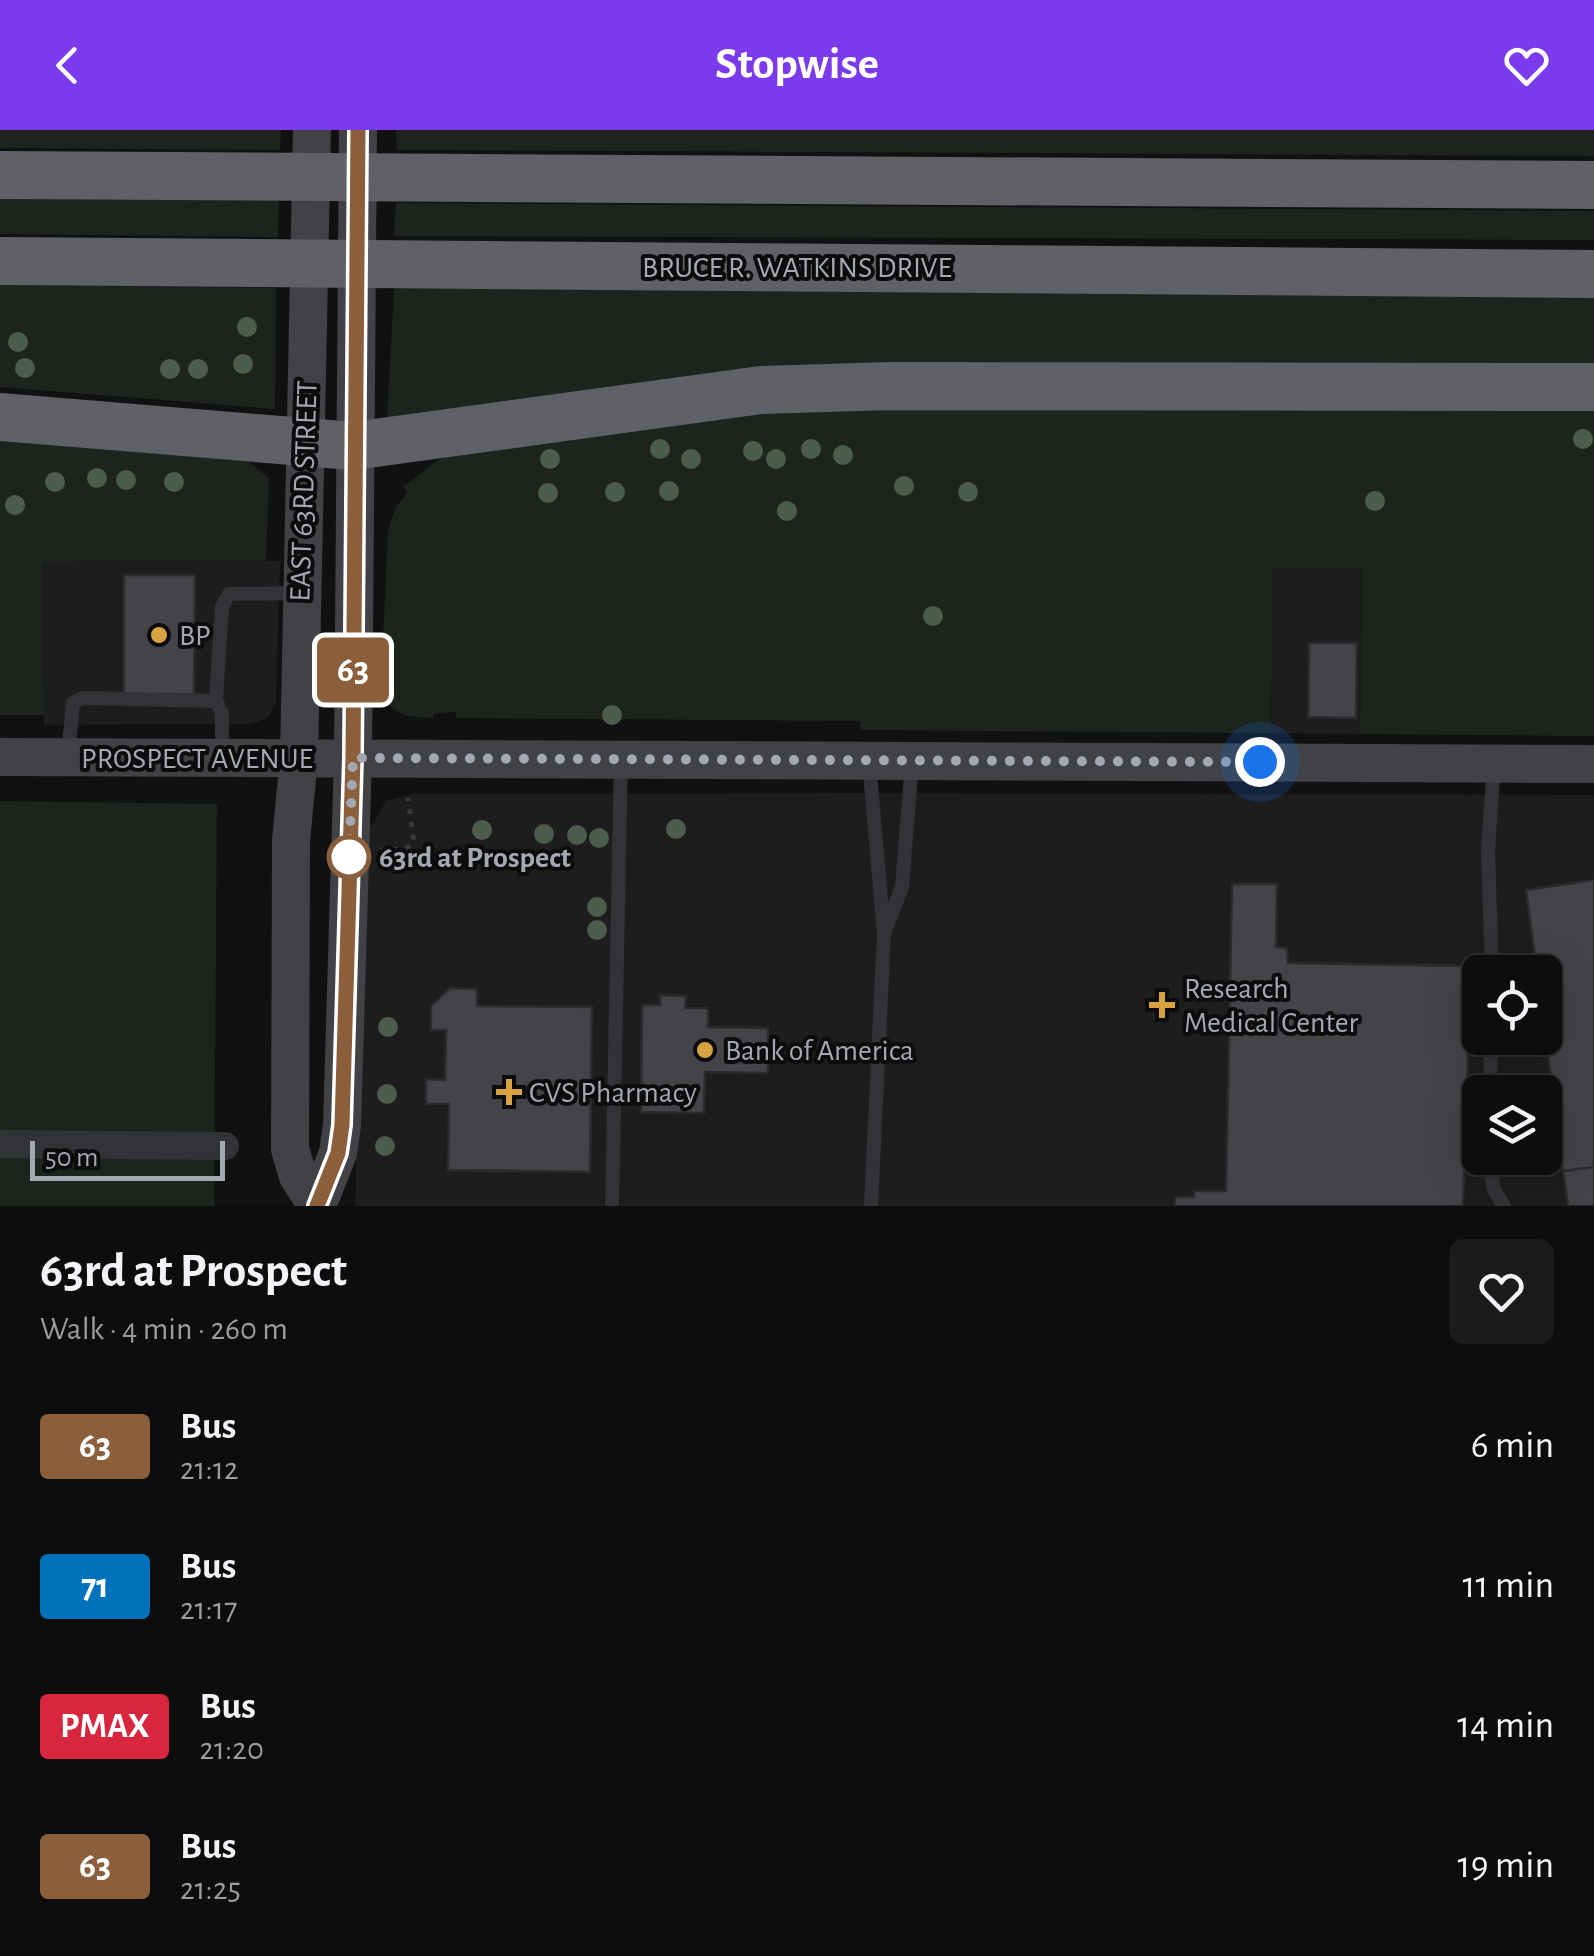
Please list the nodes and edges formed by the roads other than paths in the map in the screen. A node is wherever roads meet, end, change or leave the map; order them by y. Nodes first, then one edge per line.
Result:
1 (312, 130) edge
2 (358, 130) edge
3 (0, 175) edge
4 (1594, 185) edge
5 (0, 261) edge
6 (1594, 274) edge
7 (1594, 386) edge
8 (0, 416) edge
9 (304, 441) junction
10 (353, 446) junction
11 (299, 594) junction
12 (216, 701) junction
13 (0, 757) edge
14 (68, 757) junction
15 (222, 758) junction
16 (298, 758) junction
17 (353, 758) junction
18 (621, 760) junction
19 (869, 761) junction
20 (912, 761) junction
21 (1494, 763) junction
22 (1594, 764) edge
23 (884, 934) junction
24 (1491, 955) edge
25 (0, 1144) edge
26 (225, 1146) dead end
27 (1491, 1175) edge
28 (317, 1206) edge
29 (612, 1206) edge
30 (871, 1206) edge
31 (1504, 1206) edge

1 - 9 main road, EAST 63RD STREET
2 - 10 main road, EAST 63RD STREET
3 - 4 highway
5 - 6 highway, BRUCE R. WATKINS DRIVE
7 - 10 highway
8 - 9 highway
9 - 10 highway
9 - 11 main road, EAST 63RD STREET
10 - 17 main road, EAST 63RD STREET
11 - 12 lane
11 - 16 main road, EAST 63RD STREET
12 - 14 lane
12 - 15 lane
13 - 14 main road, PROSPECT AVENUE
14 - 15 main road, PROSPECT AVENUE
15 - 16 main road, PROSPECT AVENUE
16 - 17 main road, PROSPECT AVENUE
16 - 28 main road, EAST 63RD STREET
17 - 18 main road, PROSPECT AVENUE
17 - 28 main road, EAST 63RD STREET
18 - 19 main road, PROSPECT AVENUE
18 - 29 lane
19 - 20 main road, PROSPECT AVENUE
19 - 23 lane
20 - 21 main road, PROSPECT AVENUE
20 - 23 lane
21 - 22 main road, PROSPECT AVENUE
21 - 24 lane
23 - 30 lane
25 - 26 street
27 - 31 lane

